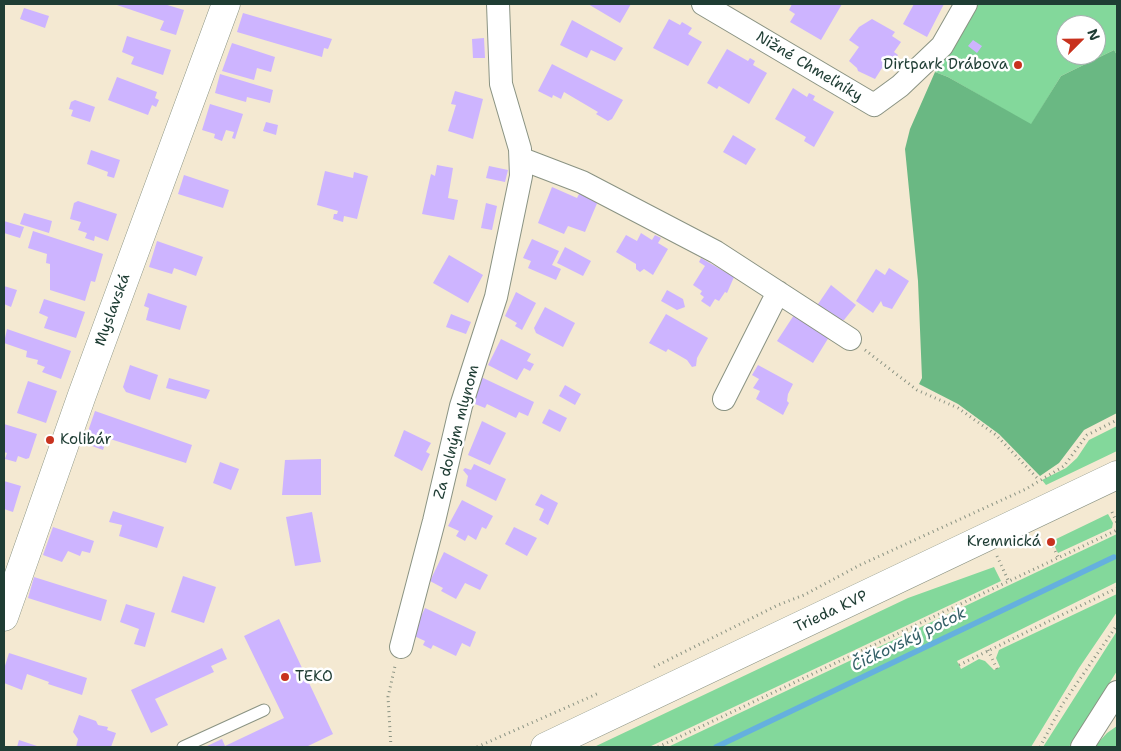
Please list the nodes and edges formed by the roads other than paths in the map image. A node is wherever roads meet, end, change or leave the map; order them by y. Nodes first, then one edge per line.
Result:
1 (226, 4) edge
2 (498, 4) edge
3 (703, 4) edge
4 (966, 4) edge
5 (522, 159) junction
6 (778, 292) junction
7 (850, 339) road end
8 (724, 399) dead end
9 (1117, 475) edge
10 (4, 617) edge
11 (402, 647) road end
12 (1115, 700) edge
13 (264, 710) dead end
14 (183, 747) edge
15 (545, 747) edge
16 (1082, 747) edge

1 - 10 street, Myslavská
2 - 5 street, Za dolným mlynom
3 - 4 street, Nižné Chmeľníky
5 - 6 street
5 - 11 street, Za dolným mlynom
6 - 7 street
6 - 8 street
9 - 15 street, Trieda KVP
12 - 16 street
13 - 14 lane

